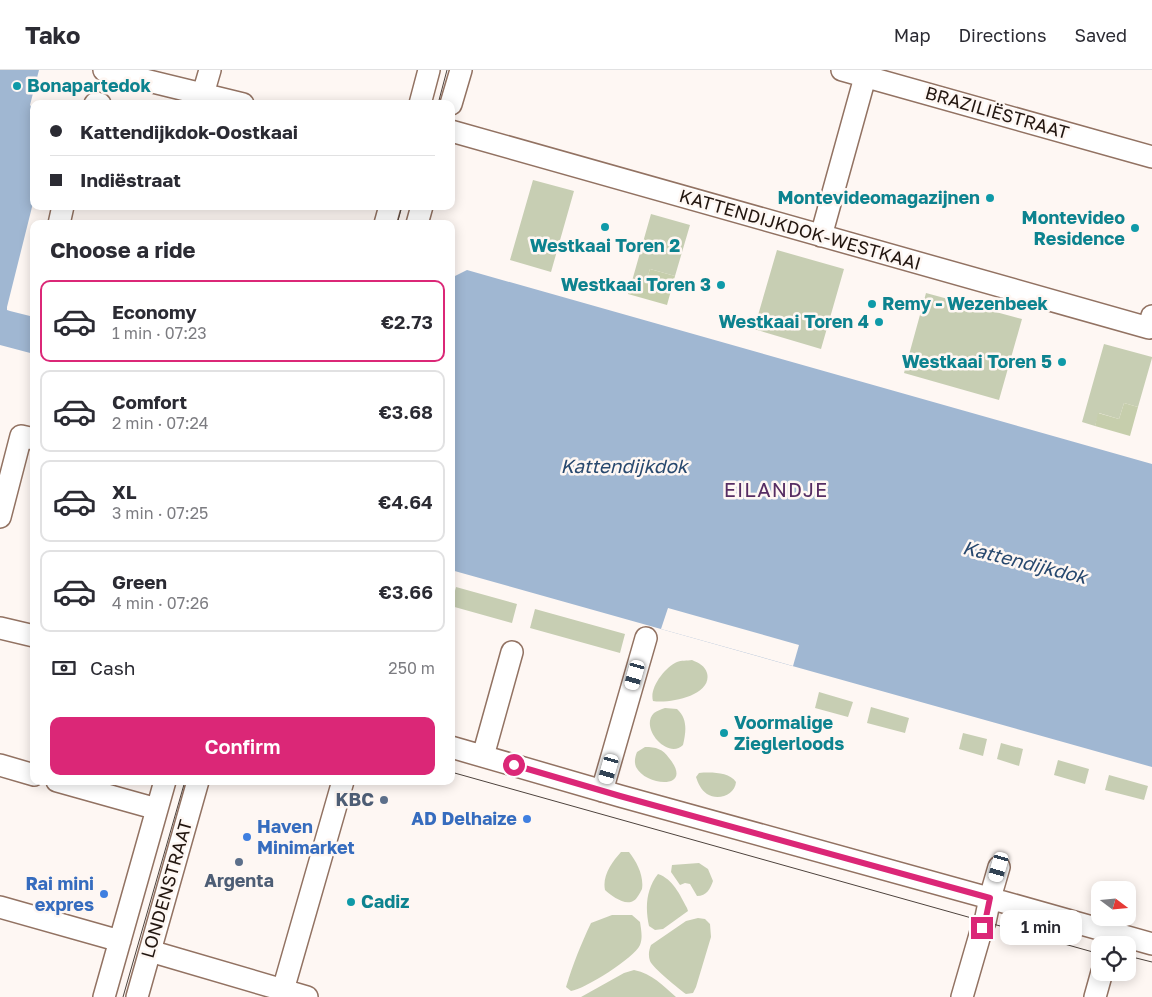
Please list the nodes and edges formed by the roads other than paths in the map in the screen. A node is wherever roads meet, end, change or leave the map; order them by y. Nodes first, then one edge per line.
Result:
1 (104, 70) edge
2 (210, 70) edge
3 (429, 70) edge
4 (461, 70) edge
5 (842, 70) edge
6 (866, 73) edge
7 (203, 94) junction
8 (227, 100) edge
9 (421, 100) edge
10 (452, 100) edge
11 (455, 132) edge
12 (1152, 157) edge
13 (820, 236) junction
14 (1150, 322) edge
15 (27, 437) edge
16 (0, 517) edge
17 (0, 628) edge
18 (30, 635) edge
19 (646, 638) dead end
20 (512, 652) dead end
21 (455, 748) edge
22 (483, 756) junction
23 (0, 765) edge
24 (30, 774) edge
25 (71, 785) edge
26 (164, 785) edge
27 (197, 785) edge
28 (342, 785) edge
29 (602, 791) junction
30 (157, 809) junction
31 (999, 867) dead end
32 (990, 898) junction
33 (0, 907) edge
34 (1102, 936) edge
35 (115, 939) junction
36 (1136, 942) edge
37 (1152, 944) edge
38 (150, 951) junction
39 (1099, 981) edge
40 (282, 994) edge
41 (104, 997) edge
42 (137, 997) edge
43 (308, 997) edge
44 (962, 997) edge
45 (1095, 997) edge

1 - 7 street
2 - 7 street
3 - 9 street
4 - 10 street
5 - 6 street, BRAZILIËSTRAAT
6 - 12 street, BRAZILIËSTRAAT
6 - 13 street
7 - 8 street
11 - 13 street, KATTENDIJKDOK-WESTKAAI
13 - 14 street, KATTENDIJKDOK-WESTKAAI
15 - 16 street
17 - 18 street
19 - 29 street
20 - 22 street
21 - 22 street
22 - 29 street
23 - 24 street
25 - 30 street
26 - 30 street, LONDENSTRAAT
27 - 38 street, LONDENSTRAAT
28 - 40 street
29 - 32 street
30 - 35 street, LONDENSTRAAT
31 - 32 street
32 - 34 street
32 - 44 street
33 - 35 street
35 - 41 street, LONDENSTRAAT
36 - 37 street
38 - 40 street
38 - 42 street, LONDENSTRAAT
39 - 45 street
40 - 43 street

